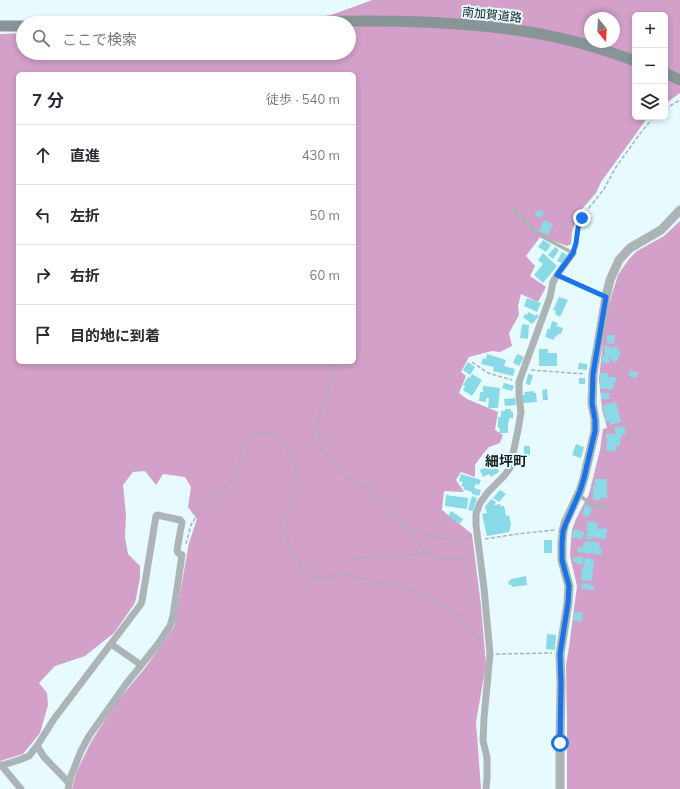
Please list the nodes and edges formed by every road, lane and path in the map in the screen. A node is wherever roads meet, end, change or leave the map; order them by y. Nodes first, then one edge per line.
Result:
1 (356, 21) edge
2 (0, 26) edge
3 (16, 26) edge
4 (632, 60) edge
5 (668, 74) edge
6 (680, 80) edge
7 (680, 100) edge
8 (668, 107) edge
9 (651, 120) edge
10 (511, 207) dead end
11 (680, 210) edge
12 (573, 253) junction
13 (557, 275) junction
14 (629, 277) dead end
15 (617, 287) dead end
16 (606, 297) junction
17 (472, 362) dead end
18 (333, 364) edge
19 (523, 370) junction
20 (593, 374) junction
21 (520, 382) junction
22 (578, 495) junction
23 (607, 508) dead end
24 (404, 526) junction
25 (477, 529) junction
26 (563, 531) junction
27 (479, 540) junction
28 (427, 553) junction
29 (182, 555) junction
30 (354, 558) dead end
31 (483, 574) junction
32 (111, 644) junction
33 (490, 652) junction
34 (560, 654) junction
35 (141, 666) junction
36 (37, 746) junction
37 (1, 766) edge
38 (68, 786) edge
39 (21, 789) edge
40 (486, 789) edge
41 (560, 789) edge

1 - 4 main road, 南加賀道路
2 - 3 main road
5 - 6 main road
7 - 8 path
9 - 12 path
10 - 12 lane
11 - 16 street
12 - 13 street
13 - 16 path
13 - 19 street
14 - 15 path
16 - 20 street
17 - 21 path
18 - 24 path
19 - 20 path
19 - 21 street
20 - 22 street
21 - 25 street
22 - 23 lane
22 - 26 street
24 - 25 path
24 - 28 path
25 - 27 street
26 - 27 path
26 - 34 street
27 - 31 street
28 - 30 path
28 - 31 path
29 - 32 street
29 - 33 path
29 - 35 street
31 - 33 street
32 - 35 street
32 - 36 street
33 - 34 path
33 - 40 street
34 - 41 street
35 - 38 street
36 - 37 street
36 - 38 street
37 - 39 street

